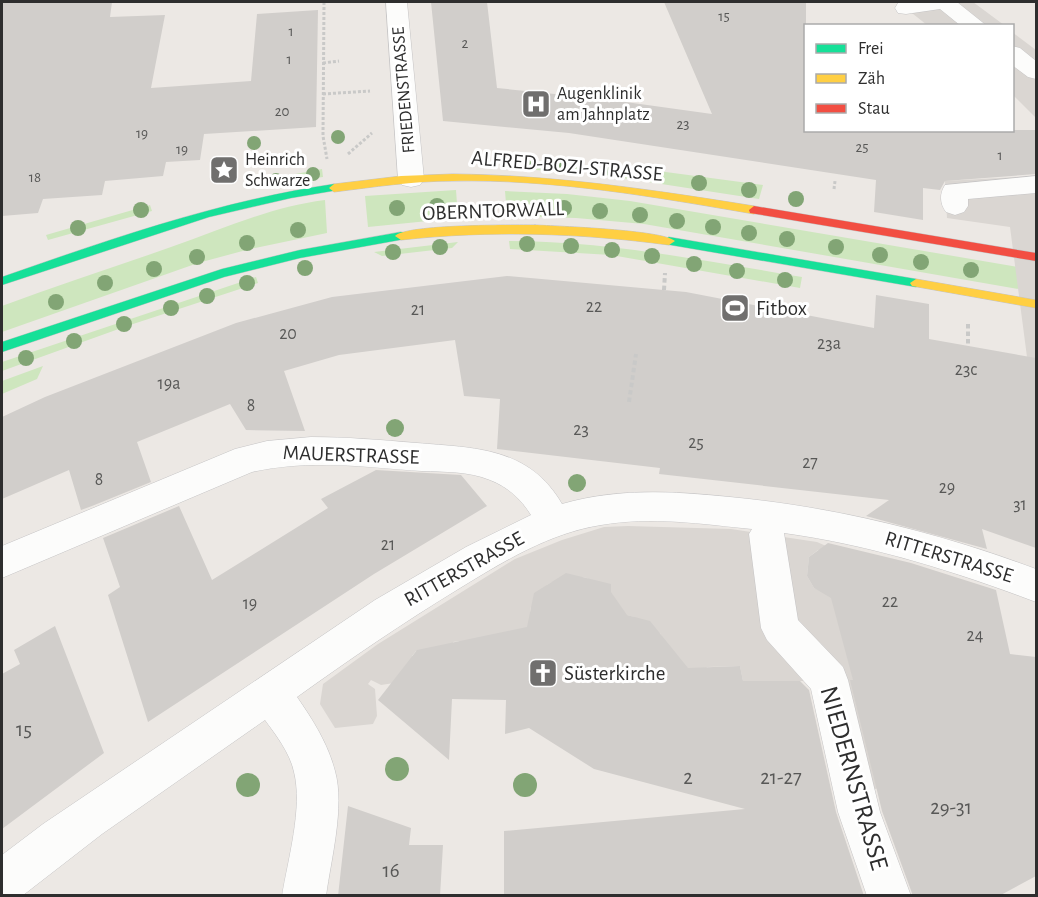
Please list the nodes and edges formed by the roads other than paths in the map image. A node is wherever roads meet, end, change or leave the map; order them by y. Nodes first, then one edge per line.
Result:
1 (396, 2) edge
2 (944, 2) edge
3 (906, 8) dead end
4 (973, 24) edge
5 (1014, 55) edge
6 (1036, 72) edge
7 (411, 179) junction
8 (1036, 185) edge
9 (955, 206) dead end
10 (1036, 257) edge
11 (27, 273) junction
12 (2, 274) edge
13 (2, 281) edge
14 (1036, 304) edge
15 (2, 346) edge
16 (553, 522) junction
17 (766, 534) dead end
18 (2, 562) edge
19 (1036, 585) edge
20 (270, 693) junction
21 (2, 883) edge
22 (304, 896) edge
23 (889, 896) edge

1 - 7 street, FRIEDENSTRASSE
2 - 3 street
2 - 4 street
5 - 6 street
7 - 10 street, ALFRED-BOZI-STRASSE
7 - 11 street, ALFRED-BOZI-STRASSE
8 - 9 street
11 - 12 street
11 - 13 street, ALFRED-BOZI-STRASSE
14 - 15 street, OBERNTORWALL
16 - 18 street, MAUERSTRASSE
16 - 19 street, RITTERSTRASSE
16 - 20 street, RITTERSTRASSE
17 - 23 street, NIEDERNSTRASSE
20 - 21 street, RITTERSTRASSE
20 - 22 street

